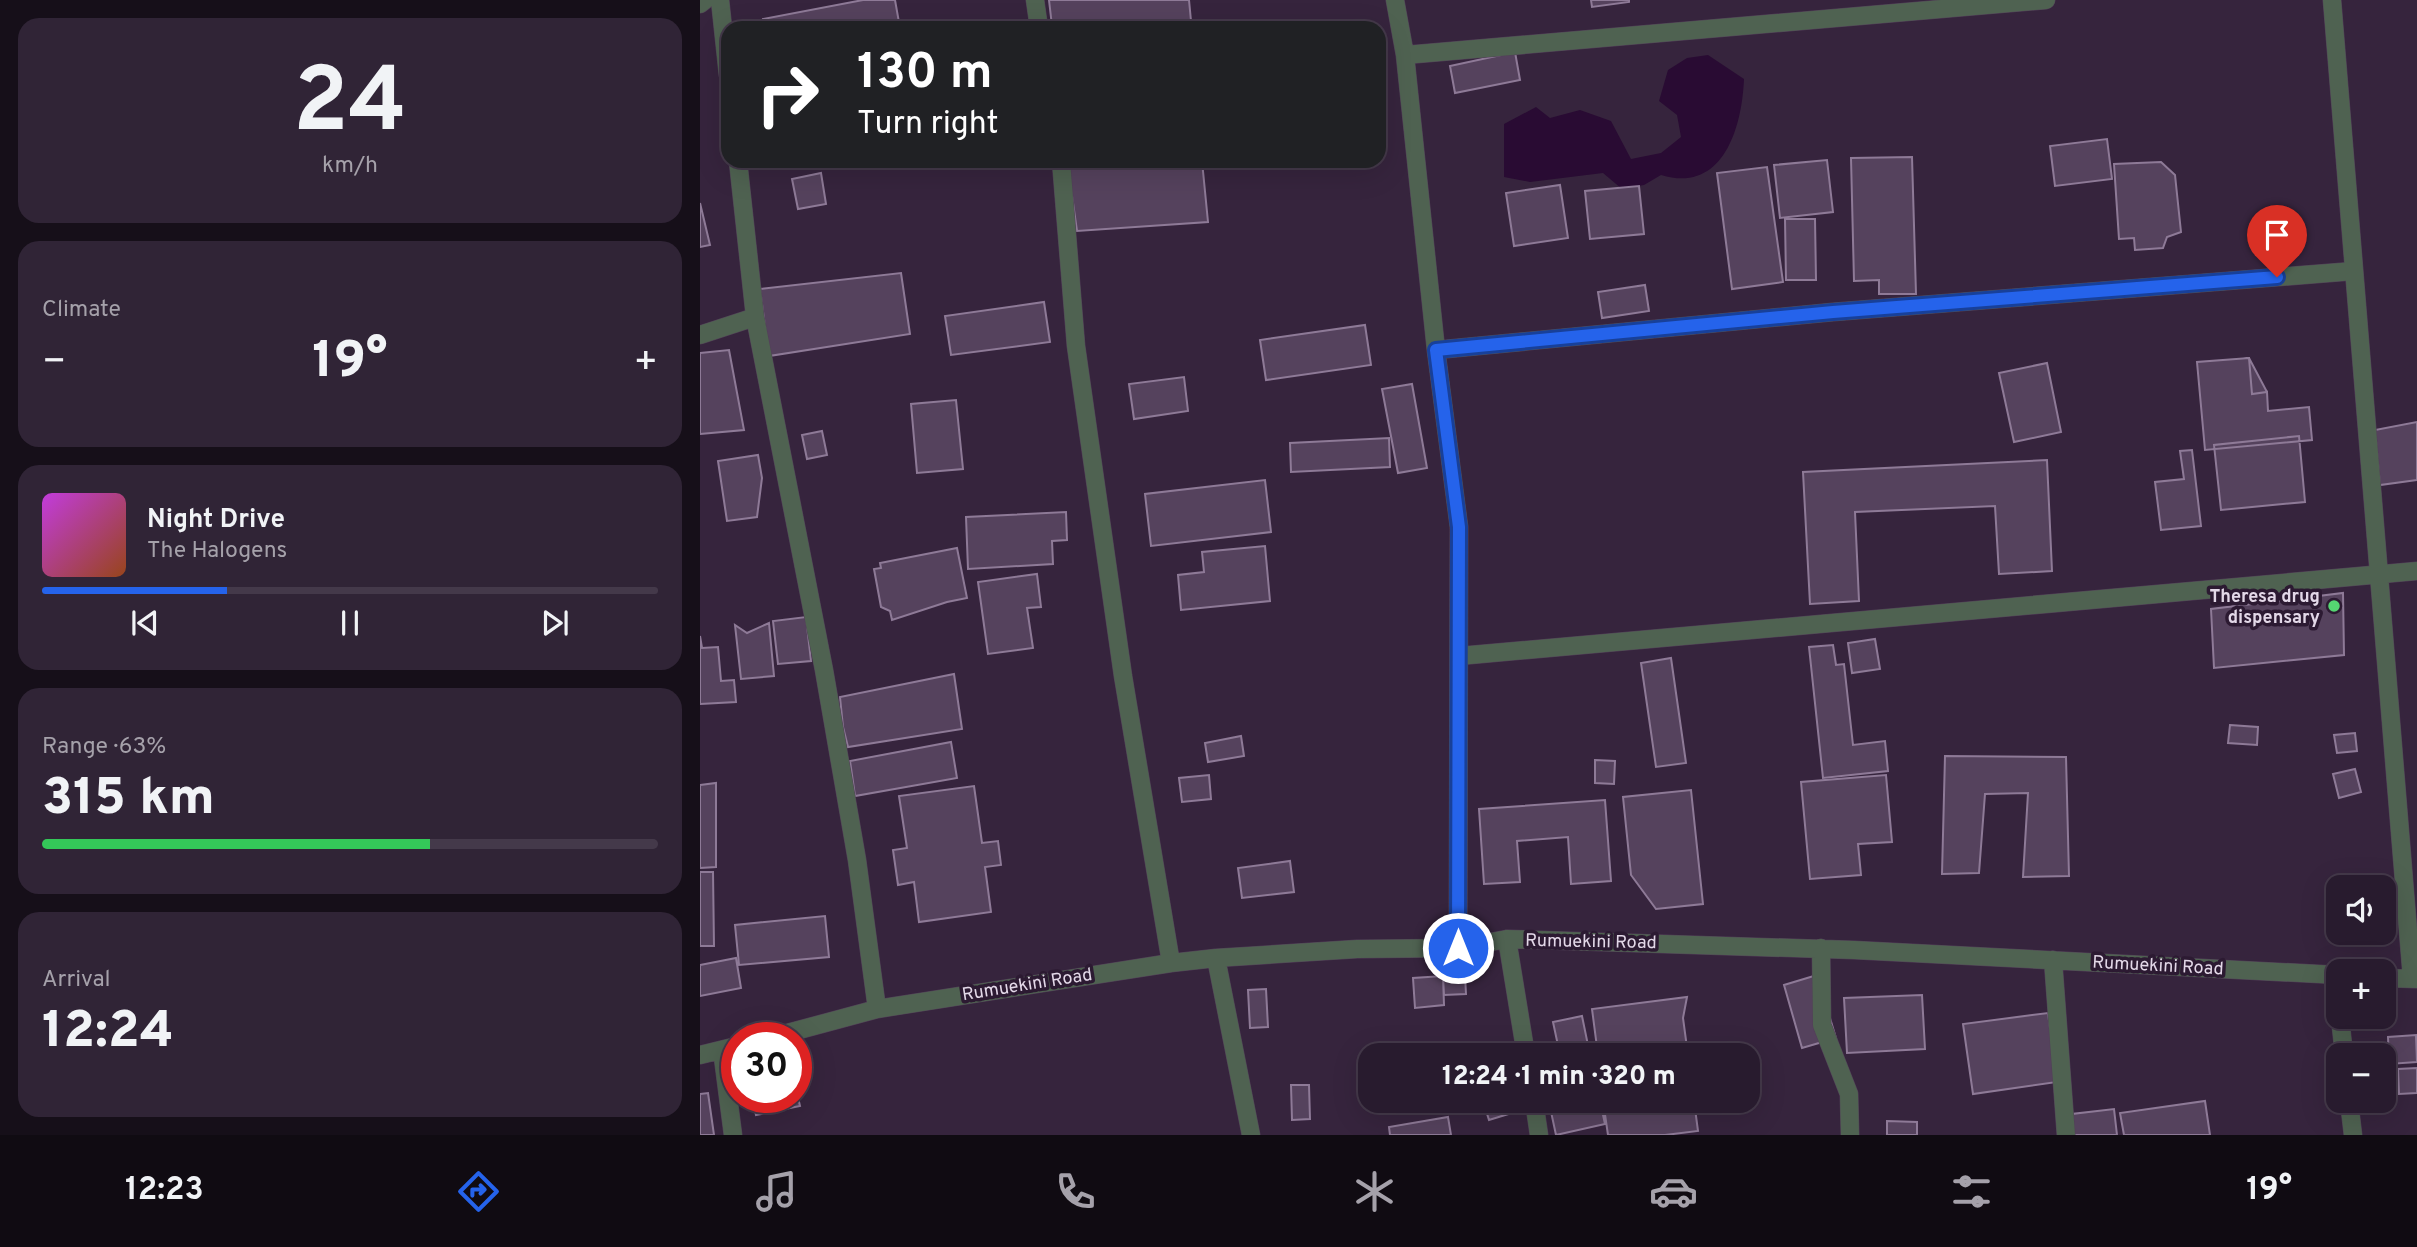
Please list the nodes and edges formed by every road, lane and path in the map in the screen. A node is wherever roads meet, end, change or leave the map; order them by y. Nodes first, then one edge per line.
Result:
1 (705, 0) edge
2 (719, 0) edge
3 (1035, 0) edge
4 (1395, 0) edge
5 (2046, 0) edge
6 (2332, 0) edge
7 (700, 4) edge
8 (722, 21) edge
9 (1038, 21) edge
10 (1405, 55) junction
11 (739, 168) edge
12 (1062, 168) edge
13 (2354, 271) junction
14 (755, 317) junction
15 (700, 335) edge
16 (1436, 350) junction
17 (2417, 571) edge
18 (2379, 573) junction
19 (1459, 656) junction
20 (1507, 939) junction
21 (1458, 948) junction
22 (1821, 948) junction
23 (1216, 958) junction
24 (2053, 960) junction
25 (1171, 963) junction
26 (2326, 974) edge
27 (2396, 978) edge
28 (2415, 979) edge
29 (877, 1009) junction
30 (812, 1026) edge
31 (1525, 1043) edge
32 (721, 1050) edge
33 (700, 1055) edge
34 (732, 1113) edge
35 (1536, 1113) edge
36 (2350, 1113) edge
37 (733, 1135) edge
38 (1251, 1135) edge
39 (1539, 1135) edge
40 (1850, 1135) edge
41 (2066, 1135) edge
42 (2353, 1135) edge

1 - 7 street
2 - 8 street
3 - 9 street
4 - 10 street
5 - 10 street
6 - 13 street
10 - 16 street
11 - 14 street
12 - 25 street
13 - 16 street
13 - 18 street
14 - 15 street
14 - 29 street
16 - 19 street
17 - 18 street
18 - 19 street
18 - 28 street
19 - 21 street
20 - 21 street, Rumuekini Road
20 - 22 street, Rumuekini Road
20 - 31 street
21 - 23 street, Rumuekini Road
22 - 24 street, Rumuekini Road
22 - 40 street
23 - 25 street, Rumuekini Road
23 - 38 street
24 - 26 street, Rumuekini Road
24 - 41 street
25 - 29 street, Rumuekini Road
27 - 28 street
29 - 30 street, Rumuekini Road
32 - 33 street
34 - 37 street
35 - 39 street
36 - 42 street

